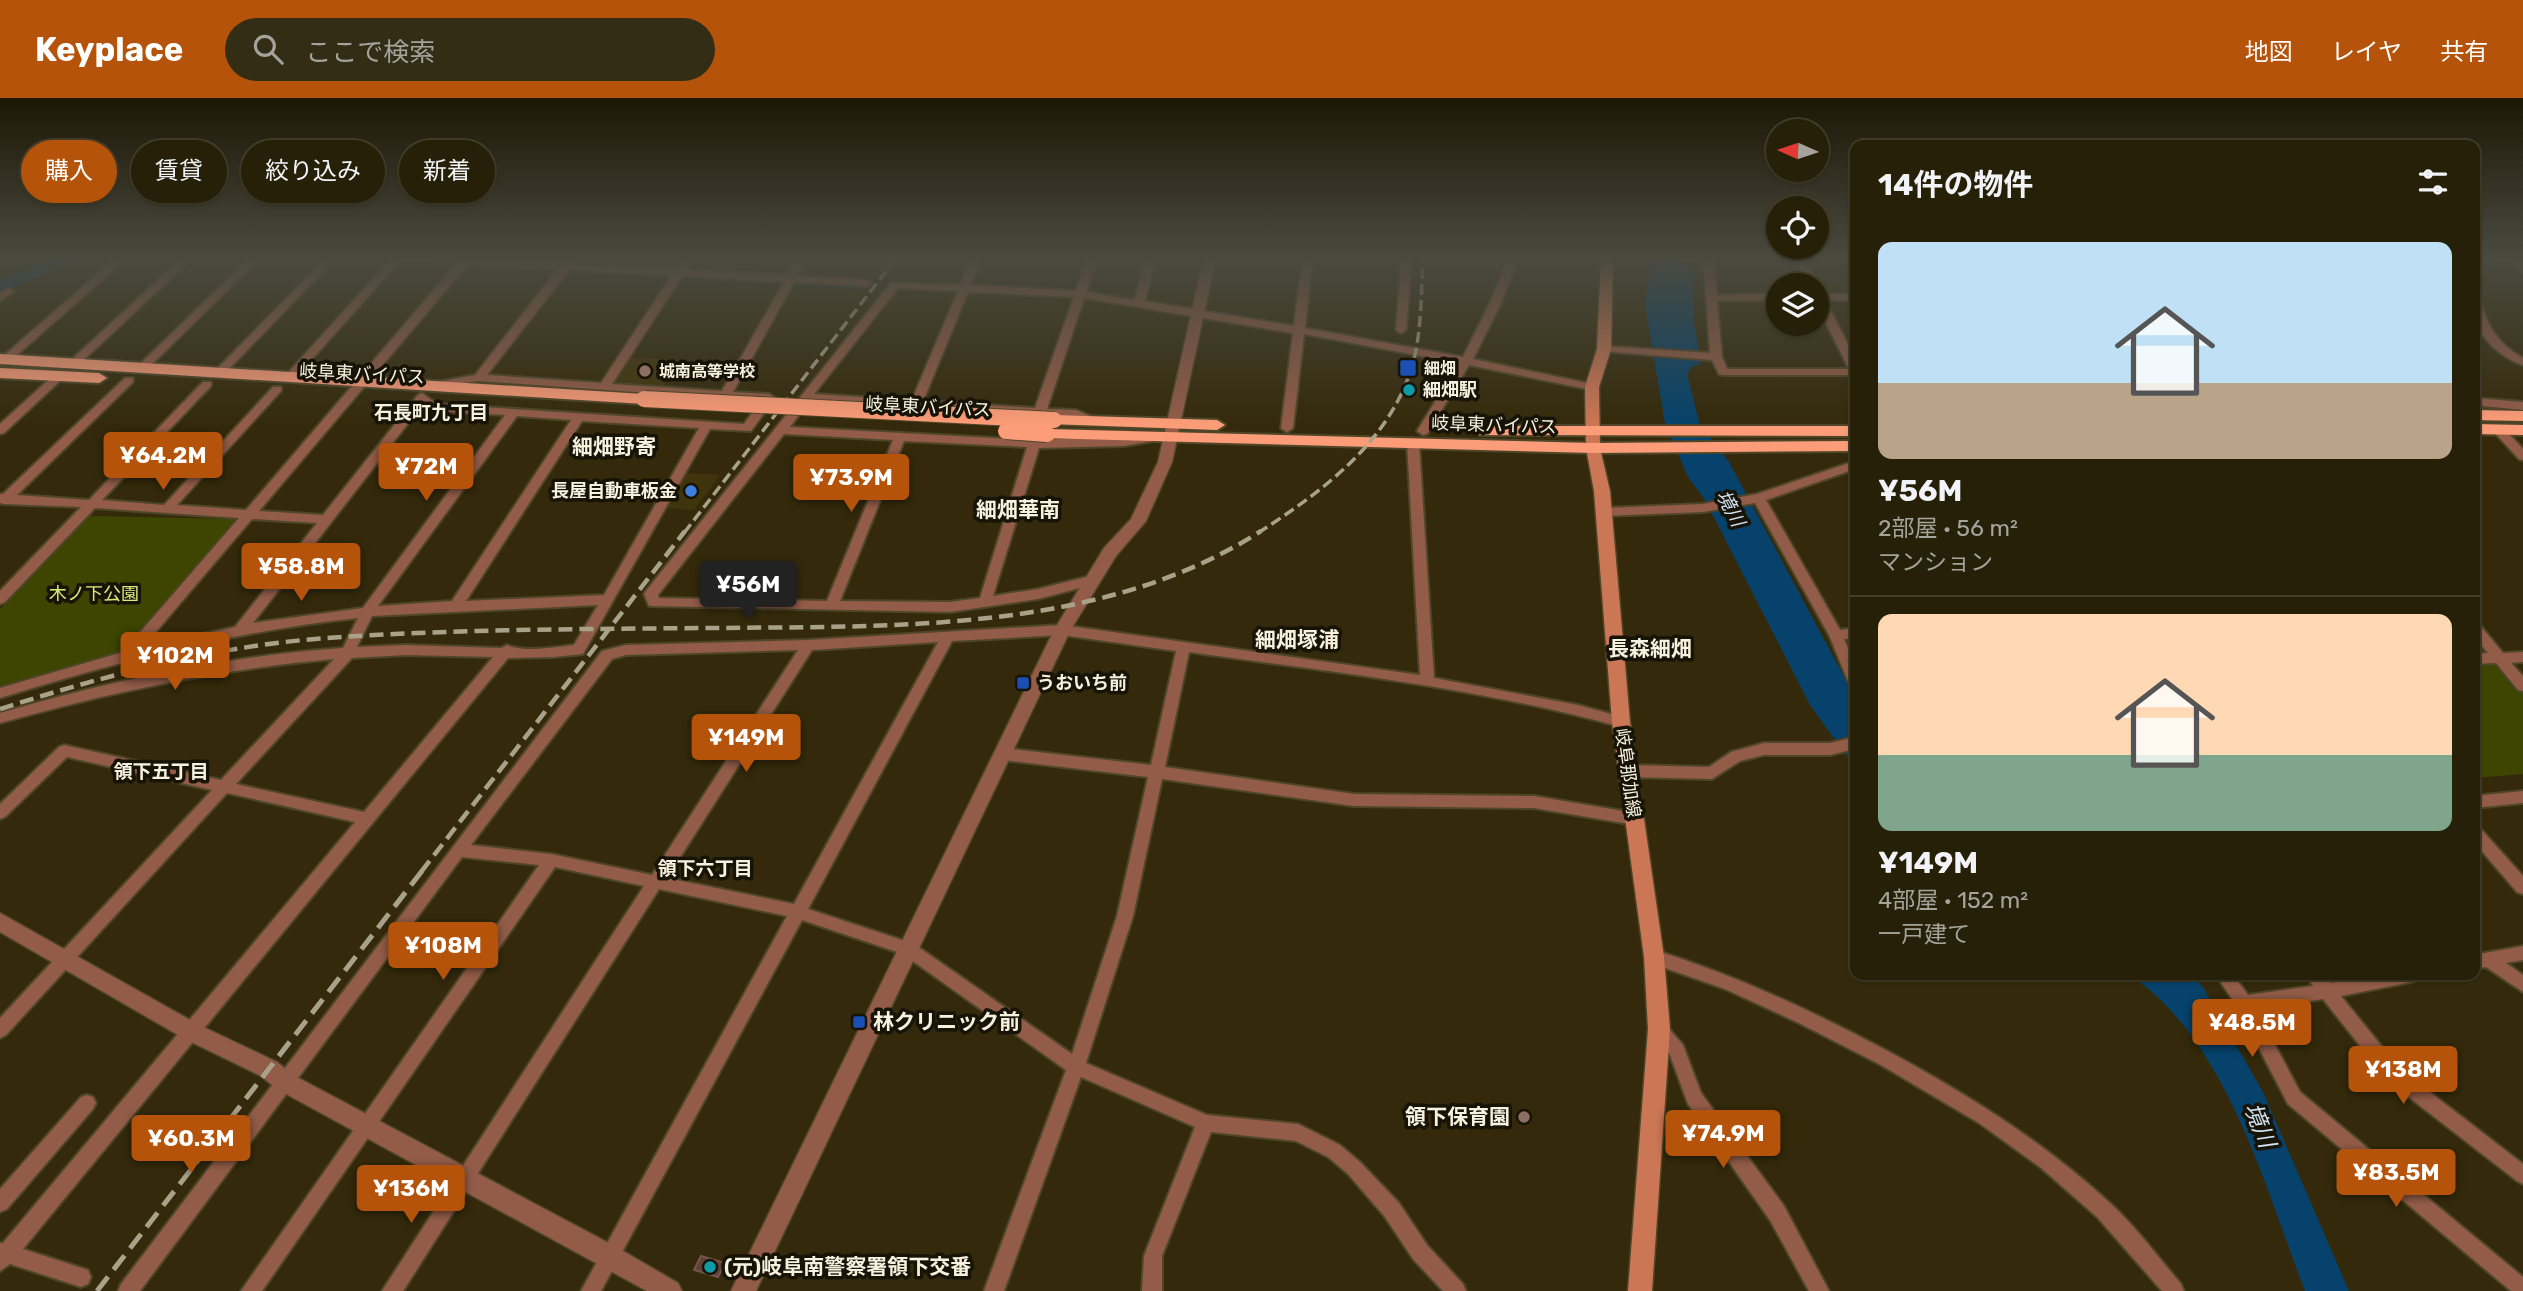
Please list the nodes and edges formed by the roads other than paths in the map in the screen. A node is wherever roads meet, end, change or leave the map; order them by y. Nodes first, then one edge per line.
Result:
1 (60, 313) edge
2 (128, 313) edge
3 (199, 313) edge
4 (278, 313) edge
5 (348, 313) edge
6 (419, 313) edge
7 (530, 313) edge
8 (652, 313) edge
9 (772, 313) edge
10 (873, 313) edge
11 (955, 313) edge
12 (1077, 313) edge
13 (1195, 313) joint
14 (1300, 313) edge
15 (1402, 313) edge
16 (1492, 313) edge
17 (1605, 313) edge
18 (1714, 313) edge
19 (1829, 319) edge
20 (2480, 322) edge
21 (1401, 330) dead end
22 (1297, 332) junction
23 (1604, 349) junction
24 (1716, 357) junction
25 (1468, 361) junction
26 (1850, 361) edge
27 (2523, 362) edge
28 (73, 363) junction
29 (2, 364) edge
30 (142, 368) junction
31 (1850, 371) edge
32 (219, 373) junction
33 (59, 376) junction
34 (290, 377) junction
35 (479, 378) junction
36 (129, 380) junction
37 (206, 384) junction
38 (356, 387) junction
39 (604, 387) junction
40 (1592, 387) junction
41 (277, 389) junction
42 (426, 391) junction
43 (726, 394) junction
44 (806, 397) junction
45 (916, 404) junction
46 (2480, 404) edge
47 (2523, 407) edge
48 (513, 413) junction
49 (2480, 415) edge
50 (2507, 416) edge
51 (579, 417) junction
52 (707, 425) junction
53 (1044, 427) junction
54 (2480, 427) edge
55 (1287, 428) junction
56 (0, 430) edge
57 (781, 430) junction
58 (1172, 430) junction
59 (2523, 430) edge
60 (1850, 431) edge
61 (900, 436) junction
62 (1418, 436) junction
63 (1593, 440) junction
64 (1662, 440) joint
65 (1743, 440) junction
66 (1850, 446) edge
67 (2523, 456) edge
68 (1850, 467) edge
69 (1758, 498) junction
70 (2, 500) edge
71 (92, 504) junction
72 (167, 509) junction
73 (1603, 512) junction
74 (247, 514) junction
75 (324, 519) junction
76 (1090, 581) junction
77 (0, 599) edge
78 (608, 600) junction
79 (985, 602) junction
80 (456, 605) junction
81 (832, 605) junction
82 (367, 612) junction
83 (240, 630) junction
84 (1062, 630) junction
85 (1850, 634) edge
86 (2480, 634) edge
87 (1836, 635) junction
88 (948, 637) junction
89 (808, 645) junction
90 (1184, 646) junction
91 (507, 650) junction
92 (348, 653) junction
93 (128, 656) junction
94 (2523, 657) edge
95 (2500, 658) junction
96 (2480, 659) edge
97 (1850, 669) edge
98 (1427, 680) junction
99 (2523, 686) edge
100 (0, 693) edge
101 (0, 718) edge
102 (1621, 722) junction
103 (1850, 744) edge
104 (1003, 754) junction
105 (1628, 771) junction
106 (1157, 772) junction
107 (226, 787) junction
108 (2523, 797) edge
109 (2480, 801) edge
110 (0, 813) edge
111 (368, 818) junction
112 (1635, 819) junction
113 (2480, 838) edge
114 (458, 850) junction
115 (551, 860) junction
116 (653, 883) junction
117 (2523, 887) edge
118 (798, 912) junction
119 (0, 922) edge
120 (908, 949) junction
121 (2523, 953) edge
122 (1654, 957) junction
123 (65, 959) junction
124 (2481, 961) edge
125 (2220, 980) edge
126 (2228, 980) edge
127 (2318, 980) edge
128 (2385, 980) edge
129 (2523, 985) edge
130 (2328, 991) junction
131 (2244, 1003) junction
132 (1659, 1029) junction
133 (0, 1030) edge
134 (192, 1032) junction
135 (1076, 1067) junction
136 (285, 1082) junction
137 (87, 1104) dead end
138 (1206, 1123) junction
139 (366, 1126) junction
140 (2523, 1175) edge
141 (462, 1179) junction
142 (0, 1203) edge
143 (610, 1255) junction
144 (2, 1256) edge
145 (80, 1277) dead end
146 (2523, 1289) edge
147 (128, 1291) edge
148 (251, 1291) edge
149 (392, 1291) edge
150 (591, 1291) edge
151 (670, 1291) edge
152 (743, 1291) edge
153 (994, 1291) edge
154 (1152, 1291) edge
155 (1456, 1291) edge
156 (1640, 1291) edge
157 (1819, 1291) edge
158 (2174, 1291) edge

1 - 29 street
2 - 28 street
3 - 30 street
4 - 32 street
5 - 34 street
6 - 38 street
7 - 35 street
8 - 39 street
9 - 43 street
10 - 44 street
11 - 45 street
12 - 53 street
13 - 22 street
13 - 58 street
14 - 22 street
15 - 21 street
16 - 25 street
17 - 23 main road, 岐阜那加線
18 - 24 street
19 - 26 street
20 - 27 street
22 - 25 street
22 - 55 street
23 - 24 street
23 - 40 main road, 岐阜那加線
24 - 31 street
25 - 40 street
25 - 62 street
28 - 29 highway, 岐阜東バイパス
28 - 30 highway, 岐阜東バイパス
29 - 33 highway, 岐阜東バイパス
30 - 32 highway, 岐阜東バイパス
32 - 34 highway, 岐阜東バイパス
33 - 36 highway, 岐阜東バイパス
33 - 56 street
34 - 38 highway, 岐阜東バイパス
35 - 39 street
35 - 42 street
36 - 37 highway, 岐阜東バイパス
36 - 70 street
37 - 41 highway, 岐阜東バイパス
37 - 71 street
38 - 41 highway, 岐阜東バイパス
38 - 42 highway, 岐阜東バイパス
38 - 74 street
39 - 43 street
40 - 63 main road, 岐阜那加線
41 - 72 street
42 - 48 street
42 - 53 highway, 岐阜東バイパス, bridge
42 - 75 street
43 - 52 street
44 - 45 street
44 - 57 street
45 - 53 street
46 - 50 street
47 - 50 street
48 - 51 street
48 - 82 street
49 - 50 highway
50 - 54 highway
50 - 59 highway
50 - 67 street
51 - 52 street
51 - 80 street
52 - 78 street
53 - 58 highway, 岐阜東バイパス
53 - 58 highway, 岐阜東バイパス
53 - 61 street
53 - 79 street
55 - 58 highway, 岐阜東バイパス
55 - 62 highway, 岐阜東バイパス
57 - 61 street
57 - 81 street
58 - 62 highway, 岐阜東バイパス
58 - 76 street
60 - 65 highway, 岐阜東バイパス
61 - 81 street
62 - 63 highway, 岐阜東バイパス
62 - 98 street
63 - 64 highway, 岐阜東バイパス
63 - 73 main road, 岐阜那加線
64 - 65 highway, 岐阜東バイパス
65 - 66 highway, 岐阜東バイパス
68 - 69 street
69 - 73 street
69 - 87 street
70 - 71 street
71 - 72 street
71 - 77 street
72 - 74 street
73 - 102 main road, 岐阜那加線
74 - 75 street
74 - 93 street
75 - 83 street
76 - 79 street
76 - 84 street
78 - 80 street
78 - 91 street
79 - 81 street
80 - 82 street
82 - 83 street
82 - 92 street
83 - 93 street
84 - 88 street
84 - 90 street
84 - 104 street
85 - 87 street
86 - 95 street
87 - 97 street
88 - 89 street
88 - 118 street
89 - 114 street
89 - 116 street
90 - 98 street
90 - 106 street
91 - 92 street
91 - 111 street
92 - 101 street
92 - 107 street
93 - 100 street
94 - 95 street
95 - 96 street
95 - 99 street
98 - 102 street
102 - 105 main road, 岐阜那加線
103 - 105 street
104 - 106 street
104 - 120 street
105 - 112 main road, 岐阜那加線
106 - 112 street
106 - 135 street
107 - 110 street
107 - 111 street
107 - 123 street
108 - 109 street
111 - 134 street
112 - 122 main road, 岐阜那加線
113 - 117 street
114 - 115 street
114 - 136 street
115 - 116 street
115 - 139 street
116 - 118 street
116 - 141 street
118 - 120 street
118 - 143 street
119 - 123 street
120 - 135 street
120 - 152 street
121 - 124 street
122 - 132 main road, 岐阜那加線
122 - 158 street
123 - 133 street
123 - 134 street
124 - 129 street
125 - 131 street
126 - 131 street
127 - 130 street
128 - 130 street
130 - 131 street
130 - 140 street
131 - 146 street
132 - 156 main road, 岐阜那加線
132 - 157 street
134 - 136 street
134 - 144 street
135 - 138 street
135 - 153 street
136 - 139 street
136 - 147 street
137 - 142 street
138 - 154 street
138 - 155 street
139 - 141 street
139 - 148 street
141 - 143 street
141 - 149 street
143 - 150 street
143 - 151 street
144 - 145 street

